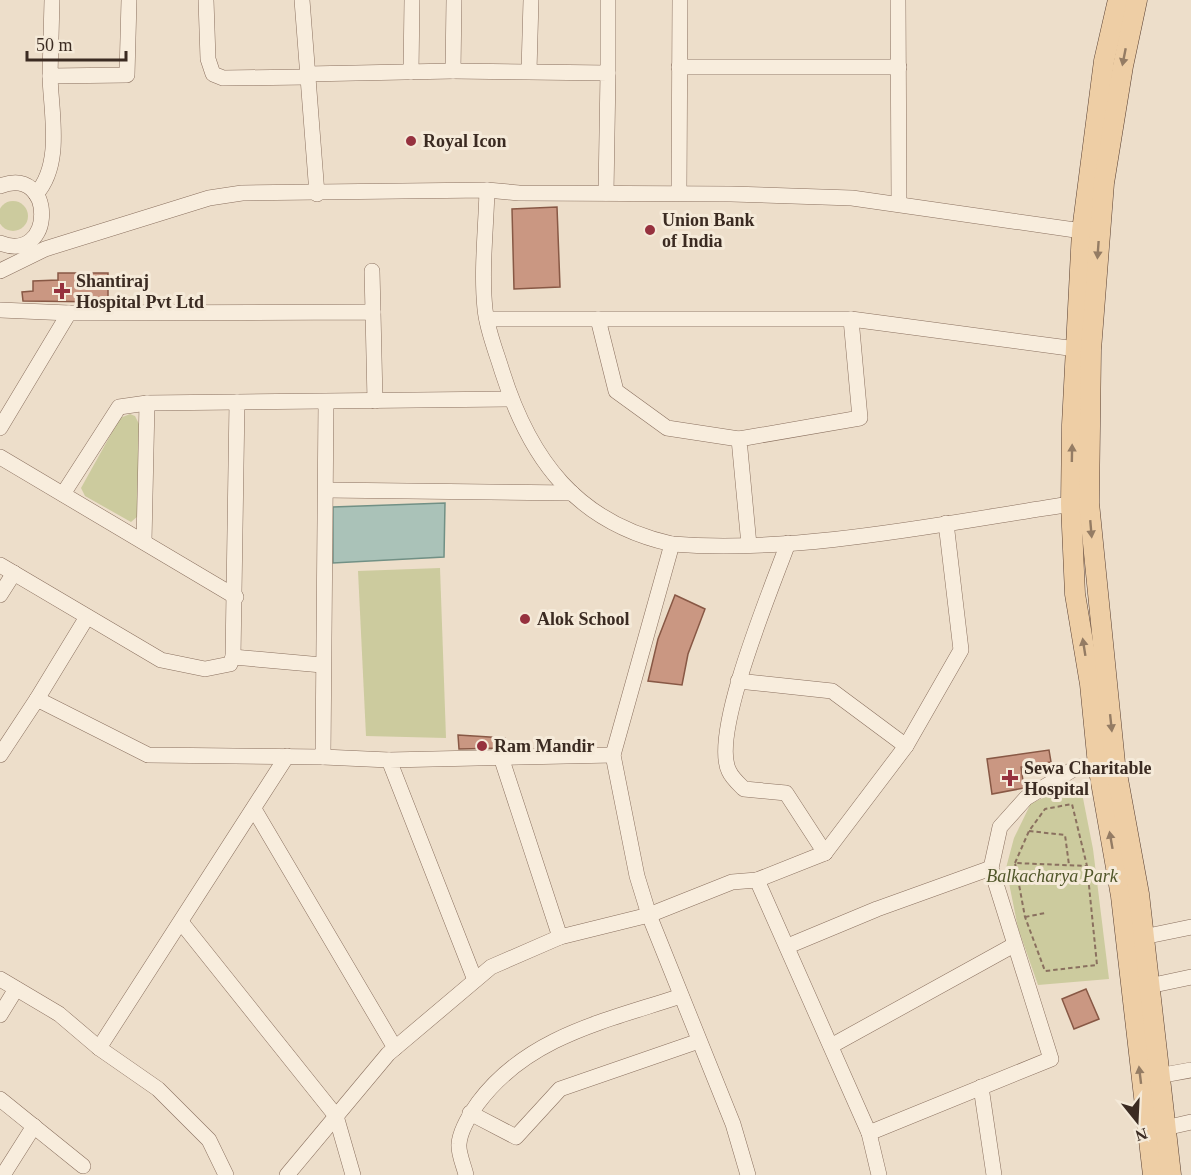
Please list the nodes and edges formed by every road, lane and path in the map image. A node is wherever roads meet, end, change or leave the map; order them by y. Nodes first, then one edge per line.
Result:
1 (52, 0) edge
2 (129, 0) edge
3 (206, 0) edge
4 (302, 0) edge
5 (412, 0) edge
6 (454, 0) edge
7 (531, 0) edge
8 (608, 0) edge
9 (680, 0) edge
10 (898, 0) edge
11 (1118, 0) edge
12 (1137, 0) edge
13 (679, 67) junction
14 (899, 67) junction
15 (453, 71) junction
16 (530, 71) junction
17 (411, 72) junction
18 (608, 73) junction
19 (307, 75) junction
20 (50, 76) junction
21 (2, 183) edge
22 (606, 189) junction
23 (679, 189) junction
24 (487, 190) junction
25 (36, 194) junction
26 (316, 194) junction
27 (899, 198) junction
28 (1082, 231) junction
29 (33, 237) junction
30 (0, 243) edge
31 (45, 249) junction
32 (0, 271) edge
33 (372, 271) dead end
34 (0, 310) edge
35 (373, 312) junction
36 (69, 313) junction
37 (486, 319) junction
38 (598, 319) junction
39 (851, 319) junction
40 (1076, 349) junction
41 (511, 399) junction
42 (375, 401) junction
43 (237, 402) junction
44 (326, 402) junction
45 (147, 403) junction
46 (0, 428) edge
47 (739, 439) junction
48 (0, 458) edge
49 (326, 490) junction
50 (572, 493) junction
51 (63, 494) junction
52 (1071, 504) junction
53 (946, 523) junction
54 (144, 542) junction
55 (788, 543) junction
56 (672, 544) junction
57 (749, 545) junction
58 (0, 565) edge
59 (14, 573) junction
60 (0, 595) edge
61 (236, 597) junction
62 (87, 616) junction
63 (233, 657) junction
64 (322, 665) junction
65 (738, 681) junction
66 (37, 699) junction
67 (906, 746) junction
68 (0, 755) edge
69 (613, 755) junction
70 (287, 756) junction
71 (323, 757) junction
72 (501, 758) junction
73 (389, 760) junction
74 (1098, 765) junction
75 (254, 808) junction
76 (1029, 831) junction
77 (825, 853) junction
78 (1015, 863) junction
79 (1070, 866) junction
80 (1087, 866) junction
81 (991, 868) junction
82 (757, 880) junction
83 (1045, 913) dead end
84 (649, 915) junction
85 (1024, 916) junction
86 (181, 922) junction
87 (1191, 927) edge
88 (560, 937) junction
89 (1143, 937) junction
90 (1014, 945) junction
91 (788, 946) junction
92 (1191, 977) edge
93 (0, 980) edge
94 (475, 981) junction
95 (1149, 986) junction
96 (17, 989) junction
97 (681, 996) junction
98 (0, 1015) edge
99 (699, 1041) junction
100 (831, 1046) junction
101 (99, 1048) junction
102 (395, 1048) junction
103 (1191, 1070) edge
104 (1158, 1076) junction
105 (981, 1087) junction
106 (0, 1099) edge
107 (470, 1113) junction
108 (336, 1116) junction
109 (1191, 1122) edge
110 (34, 1126) junction
111 (1165, 1128) junction
112 (869, 1133) junction
113 (84, 1172) edge
114 (3, 1175) edge
115 (226, 1175) edge
116 (288, 1175) edge
117 (353, 1175) edge
118 (466, 1175) edge
119 (748, 1175) edge
120 (879, 1175) edge
121 (994, 1175) edge
122 (1153, 1175) edge
123 (1171, 1175) edge

1 - 20 street
2 - 20 street
3 - 19 street
4 - 19 street
5 - 17 street
6 - 15 street
7 - 16 street
8 - 18 street
9 - 13 street
10 - 14 street
11 - 28 main road
12 -> 89 main road
13 - 14 street
13 - 23 street
14 - 27 street
15 - 16 street
15 - 17 street
16 - 18 street
17 - 19 street
18 - 22 street
19 - 26 street
20 - 25 street
21 - 25 street
22 - 23 street
22 - 24 street
23 - 27 street
24 - 26 street
24 - 37 street
25 - 29 street
26 - 31 street
27 - 28 street
28 - 40 main road
29 - 30 street
29 - 31 street
31 - 32 street
33 - 35 street
34 - 36 street
35 - 36 street
35 - 42 street
36 - 46 street
37 - 38 street
37 - 41 street
38 - 39 street
38 - 47 street
39 - 40 street
39 - 47 street
52 -> 40 main road
41 - 42 street
41 - 50 street
42 - 44 street
43 - 44 street
43 - 45 street
43 - 61 street
44 - 49 street
45 - 51 street
45 - 54 street
47 - 57 street
48 - 51 street
49 - 50 street
49 - 64 street
50 - 56 street
51 - 54 street
52 - 53 street
74 -> 52 main road
53 - 55 street
53 - 67 street
54 - 61 street
55 - 57 street
55 - 65 street
56 - 57 street
56 - 69 street
58 - 59 street
59 - 60 street
59 - 62 street
61 - 63 street
62 - 63 street
62 - 66 street
63 - 64 street
64 - 71 street
65 - 67 street
65 - 77 street
66 - 68 street
66 - 70 street
67 - 77 street
69 - 72 street
69 - 84 street
70 - 71 street
70 - 75 street
71 - 73 street
72 - 73 street
72 - 88 street
73 - 94 street
74 - 81 street
122 -> 74 main road
75 - 86 street
75 - 102 street
76 - 78 path
76 - 79 path
76 - 80 path
77 - 82 street
78 - 79 path
78 - 85 path
79 - 80 path
80 - 85 path
81 - 90 street
81 - 91 street
82 - 84 street
82 - 91 street
83 - 85 path
84 - 88 street
84 - 97 street
86 - 101 street
86 - 108 street
87 - 89 street
88 - 94 street
89 - 95 main road
90 - 100 street
90 - 105 street
91 - 100 street
92 - 95 street
93 - 96 street
94 - 102 street
95 - 104 main road
96 - 98 street
96 - 101 street
97 - 99 street
97 - 107 street
99 - 107 street
99 - 119 street
100 - 112 street
101 - 115 street
102 - 108 street
103 - 104 street
104 - 111 main road
105 - 112 street
105 - 121 street
106 - 110 street
107 - 118 street
108 - 116 street
108 - 117 street
109 - 111 street
110 - 113 street
110 - 114 street
111 - 123 main road
112 - 120 street

